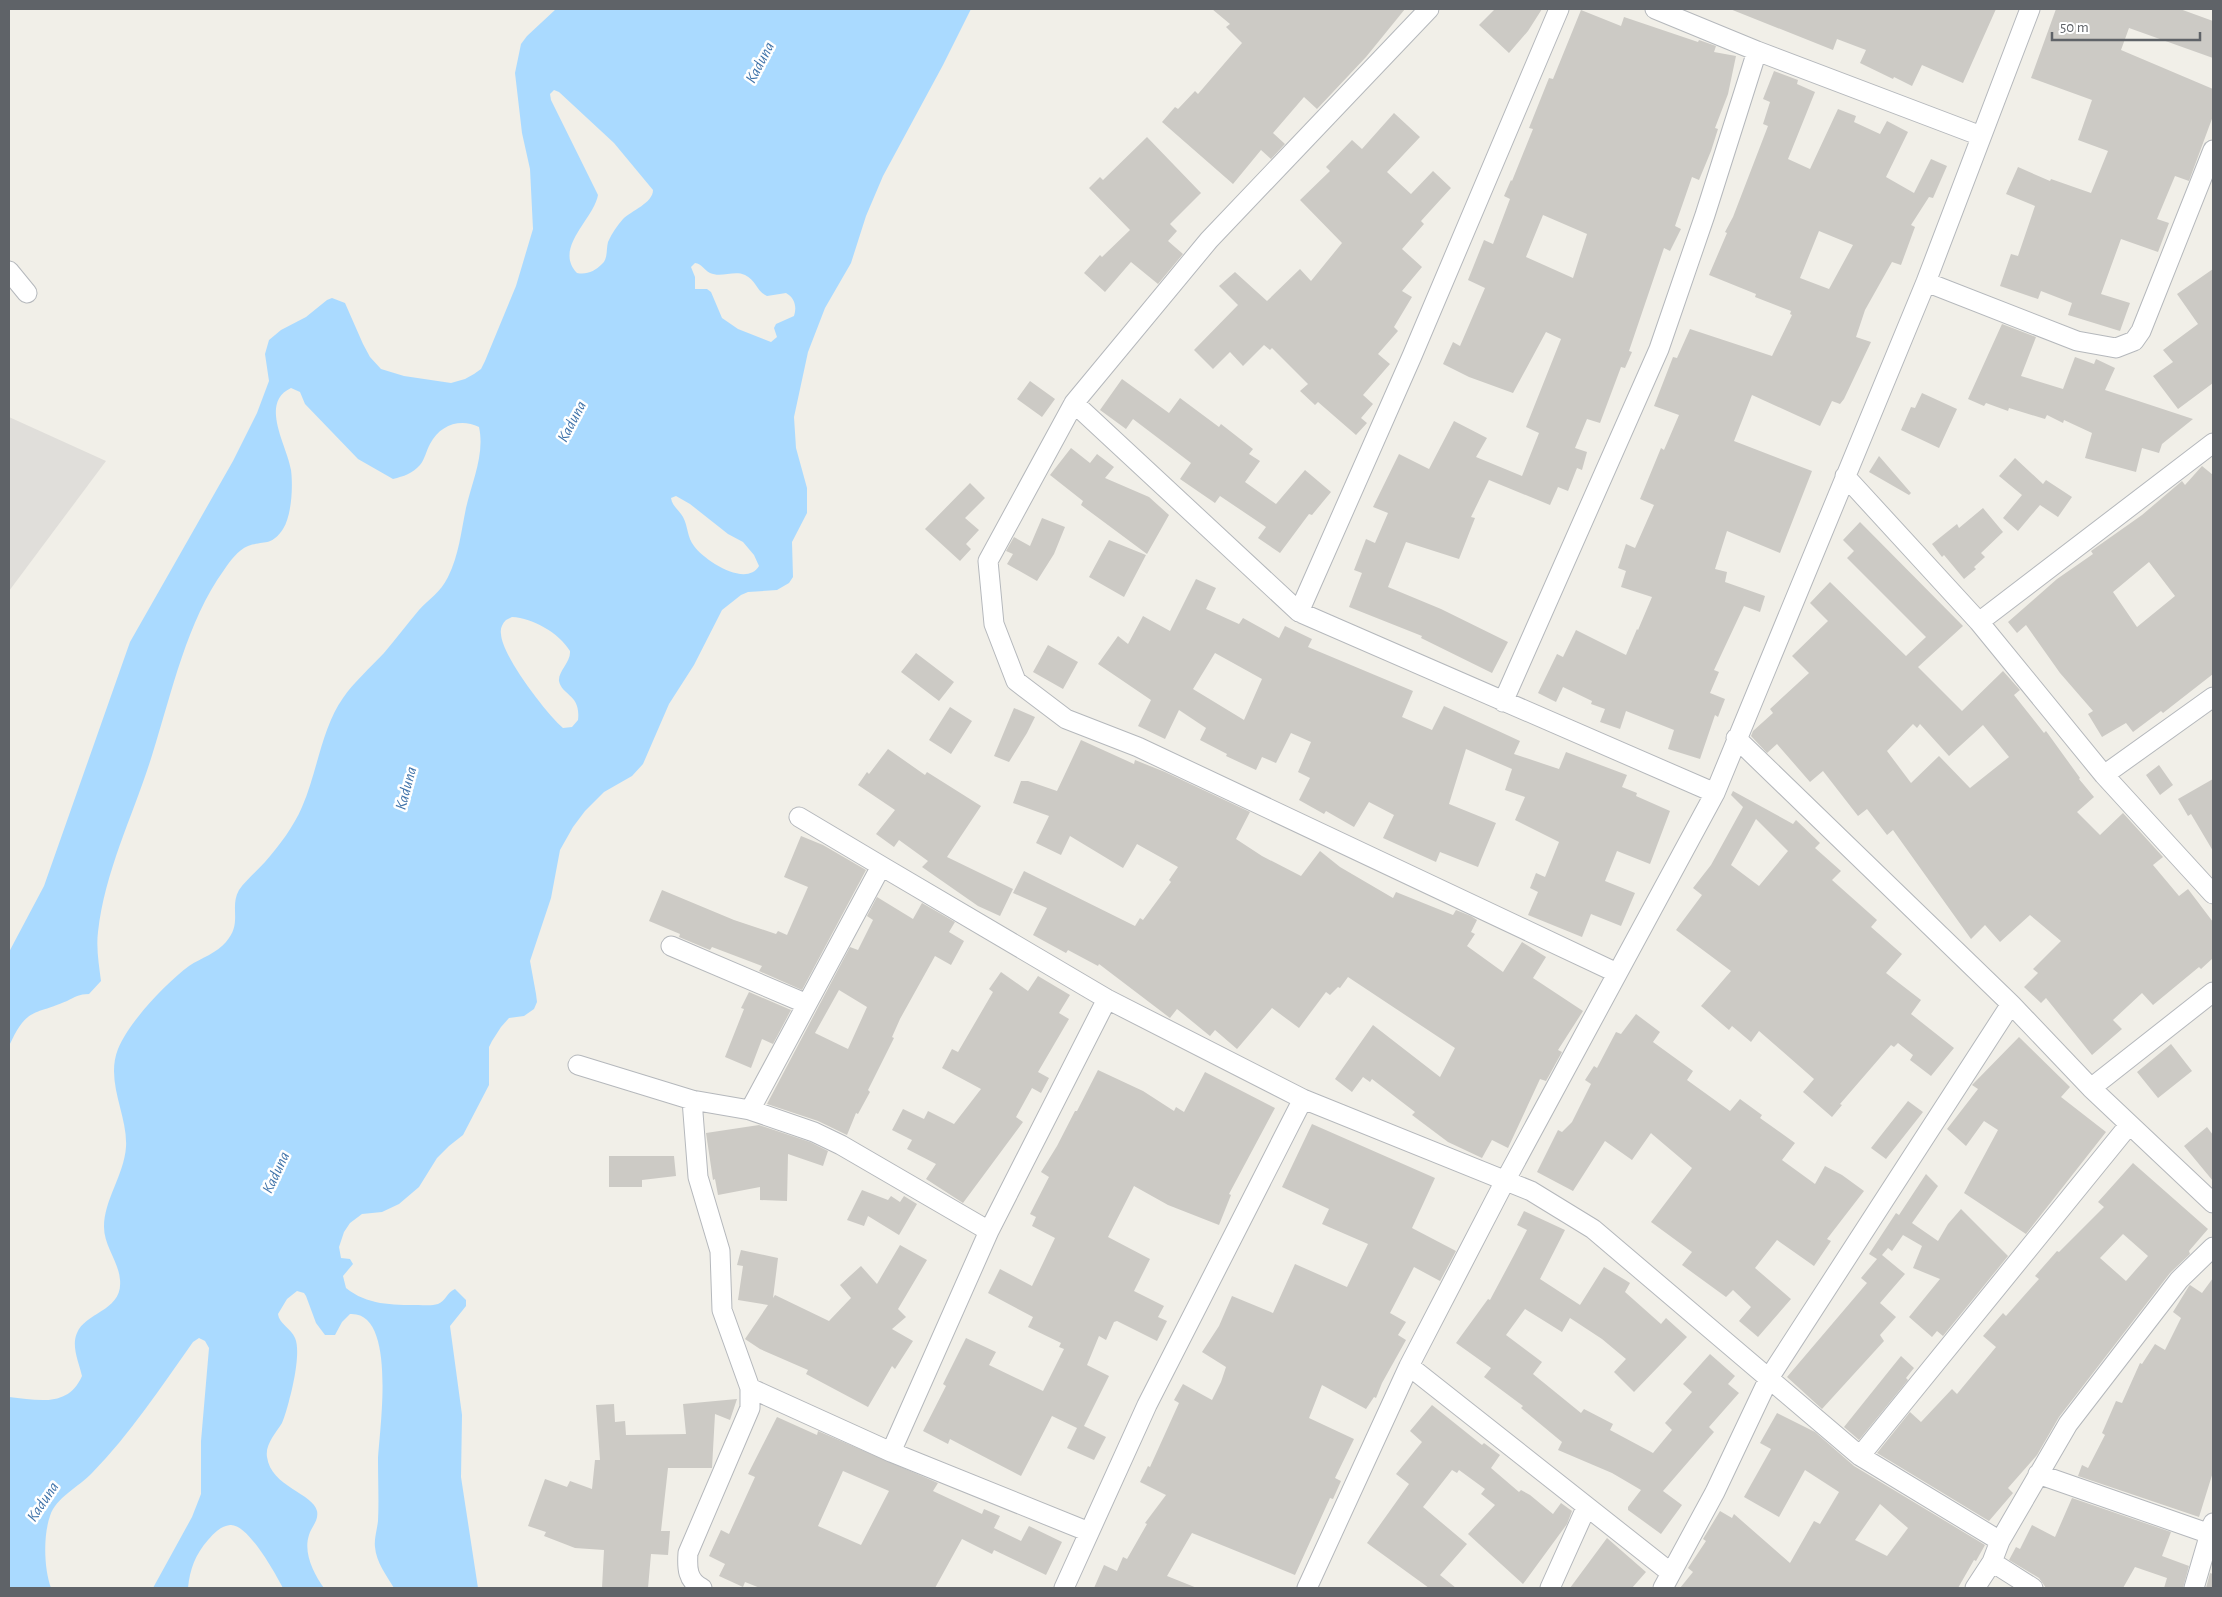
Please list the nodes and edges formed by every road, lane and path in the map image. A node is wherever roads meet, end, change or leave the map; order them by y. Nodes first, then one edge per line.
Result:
1 (1429, 9) edge
2 (1559, 9) edge
3 (1655, 9) edge
4 (2030, 9) edge
5 (1757, 51) junction
6 (1981, 136) junction
7 (2213, 150) edge
8 (9, 270) edge
9 (1926, 282) junction
10 (27, 293) dead end
11 (1074, 403) junction
12 (2213, 443) edge
13 (1845, 476) junction
14 (1300, 612) junction
15 (1979, 622) junction
16 (2213, 697) edge
17 (1503, 702) junction
18 (1736, 738) junction
19 (2104, 775) junction
20 (1715, 793) junction
21 (798, 817) dead end
22 (883, 867) junction
23 (2213, 894) edge
24 (671, 946) dead end
25 (1617, 973) junction
26 (2213, 992) edge
27 (1107, 999) junction
28 (807, 1004) junction
29 (2011, 1004) junction
30 (578, 1065) dead end
31 (2091, 1088) junction
32 (1303, 1099) junction
33 (692, 1100) junction
34 (750, 1110) junction
35 (2129, 1125) junction
36 (1505, 1181) junction
37 (2213, 1203) edge
38 (989, 1231) junction
39 (2213, 1247) edge
40 (1409, 1366) junction
41 (1769, 1378) junction
42 (750, 1388) junction
43 (891, 1452) junction
44 (1860, 1456) junction
45 (2038, 1474) junction
46 (1586, 1508) junction
47 (2211, 1528) edge
48 (1089, 1532) junction
49 (2000, 1541) junction
50 (1992, 1562) junction
51 (1667, 1581) edge
52 (702, 1588) edge
53 (1064, 1588) edge
54 (1307, 1588) edge
55 (1550, 1588) edge
56 (1975, 1588) edge
57 (2033, 1588) edge
58 (2194, 1588) edge

1 - 11 street
2 - 14 street
3 - 5 street
4 - 6 street
5 - 6 street
5 - 17 street
6 - 9 street
7 - 9 street
8 - 10 street
9 - 13 street
11 - 14 street
11 - 25 street
12 - 15 street
13 - 15 street
13 - 18 street
14 - 17 street
15 - 19 street
16 - 19 street
17 - 20 street
18 - 20 street
18 - 29 street
19 - 23 street
20 - 25 street
21 - 22 street
22 - 27 street
22 - 28 street
24 - 28 street
25 - 36 street
26 - 31 street
27 - 32 street
27 - 38 street
28 - 34 street
29 - 31 street
29 - 41 street
30 - 33 street
31 - 35 street
32 - 36 street
32 - 48 street
33 - 34 street
33 - 42 street
34 - 38 street
35 - 37 street
35 - 44 street
36 - 40 street
36 - 41 street
38 - 43 street
39 - 45 street
40 - 46 street
40 - 54 street
41 - 44 street
41 - 51 street
42 - 43 street
42 - 52 street
43 - 48 street
44 - 49 street
45 - 47 street
45 - 49 street
46 - 51 street
46 - 55 street
47 - 58 street
48 - 53 street
49 - 50 street
50 - 56 street
50 - 57 street

